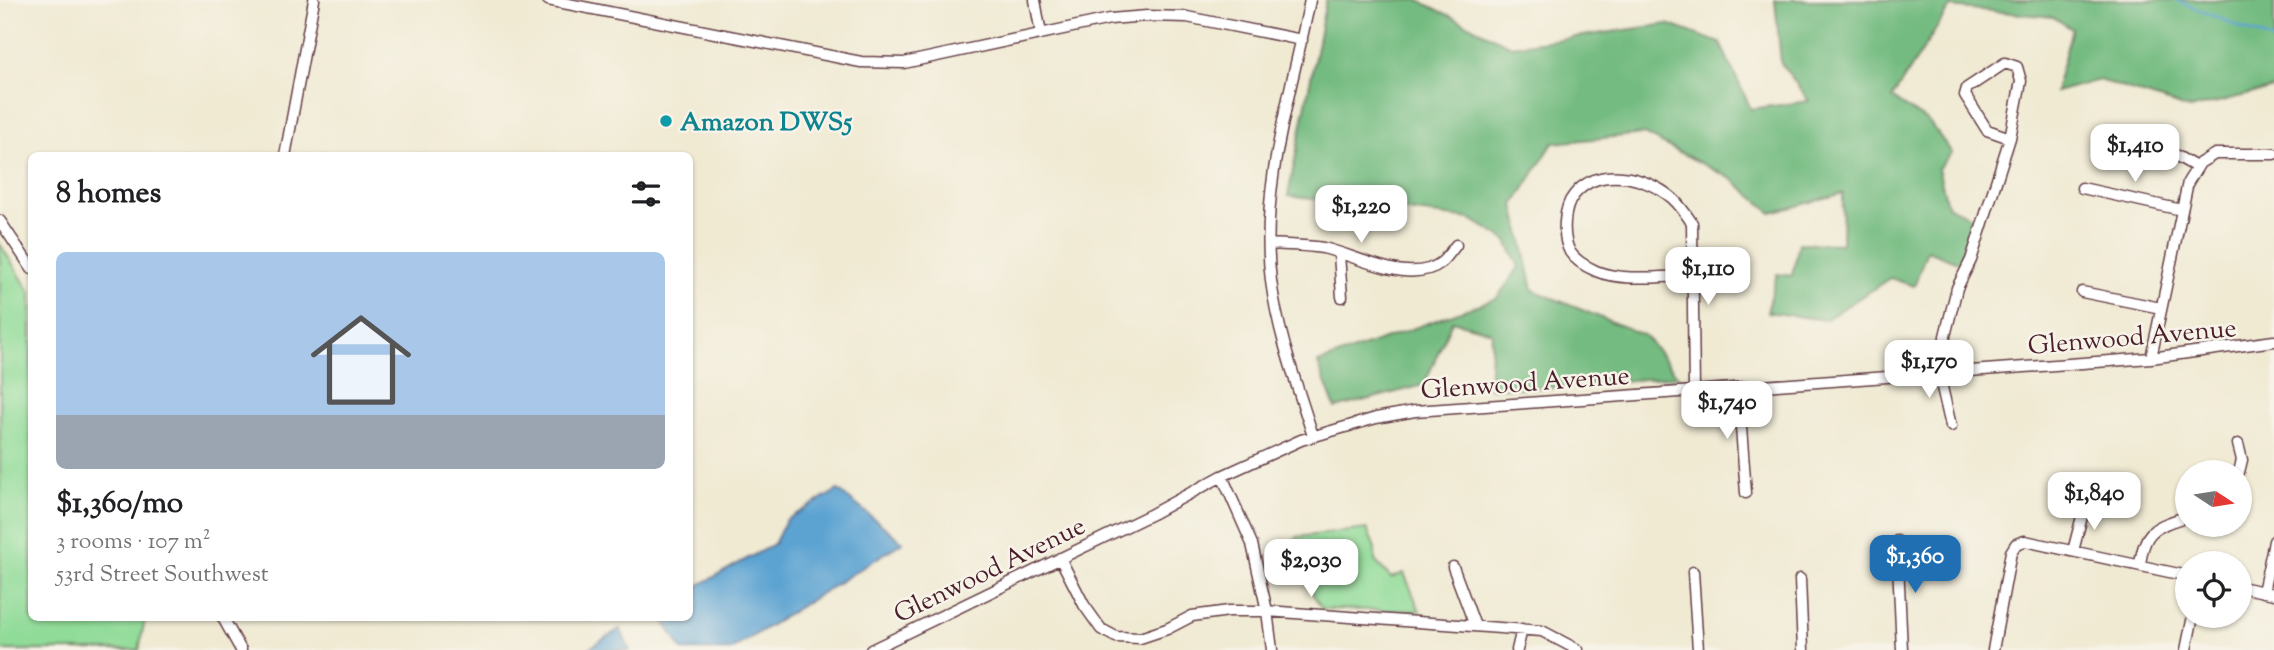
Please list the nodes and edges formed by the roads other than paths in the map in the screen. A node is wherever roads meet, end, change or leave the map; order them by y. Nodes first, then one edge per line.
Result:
1 (314, 0) edge
2 (548, 0) edge
3 (1035, 0) edge
4 (1310, 0) edge
5 (1041, 34) junction
6 (1302, 40) junction
7 (2010, 138) junction
8 (2136, 143) dead end
9 (286, 152) edge
10 (2274, 154) edge
11 (2196, 167) junction
12 (2082, 188) dead end
13 (2182, 210) junction
14 (0, 221) edge
15 (1269, 244) junction
16 (1456, 245) dead end
17 (1339, 254) junction
18 (28, 263) edge
19 (1693, 276) junction
20 (2082, 292) dead end
21 (1342, 297) dead end
22 (2161, 308) junction
23 (2274, 341) edge
24 (2151, 358) junction
25 (1942, 374) junction
26 (1738, 388) junction
27 (1694, 391) junction
28 (1951, 426) dead end
29 (1313, 436) junction
30 (2238, 444) dead end
31 (2242, 460) edge
32 (1222, 476) junction
33 (1746, 492) dead end
34 (2085, 505) dead end
35 (2175, 521) edge
36 (1897, 541) dead end
37 (2274, 541) edge
38 (2074, 551) junction
39 (1060, 558) junction
40 (2140, 565) junction
41 (1454, 566) dead end
42 (1693, 572) dead end
43 (2175, 573) edge
44 (1800, 579) dead end
45 (2252, 590) edge
46 (2263, 592) junction
47 (2274, 594) edge
48 (1267, 611) junction
49 (225, 621) edge
50 (1475, 626) junction
51 (2191, 628) edge
52 (1522, 629) junction
53 (241, 650) edge
54 (871, 650) edge
55 (1272, 650) edge
56 (1517, 650) edge
57 (1578, 650) edge
58 (1698, 650) edge
59 (1803, 650) edge
60 (1902, 650) edge
61 (1993, 650) edge
62 (2186, 650) edge

1 - 9 street
2 - 5 street
3 - 5 street
4 - 6 street
5 - 6 street
6 - 15 street
7 - 7 street
7 - 25 street
8 - 11 street
10 - 11 street
11 - 13 street
12 - 13 street
13 - 22 street
14 - 18 street
15 - 17 street
15 - 29 street
16 - 17 street
17 - 21 street
19 - 19 street
19 - 27 street
20 - 22 street
22 - 24 street
23 - 24 street, Glenwood Avenue
24 - 25 street, Glenwood Avenue
25 - 26 street, Glenwood Avenue
25 - 28 street
26 - 27 street, Glenwood Avenue
26 - 33 street
27 - 29 street, Glenwood Avenue
29 - 32 street, Glenwood Avenue
30 - 31 street
32 - 39 street, Glenwood Avenue
32 - 48 street
34 - 38 street
35 - 40 street
36 - 60 street
37 - 46 street
38 - 40 street
38 - 61 street
39 - 48 street
39 - 54 street, Glenwood Avenue
40 - 43 street
41 - 50 street
42 - 58 street
44 - 59 street
45 - 46 street
46 - 47 street
48 - 50 street
48 - 55 street
49 - 53 street
50 - 52 street
51 - 62 street
52 - 56 street
52 - 57 street

